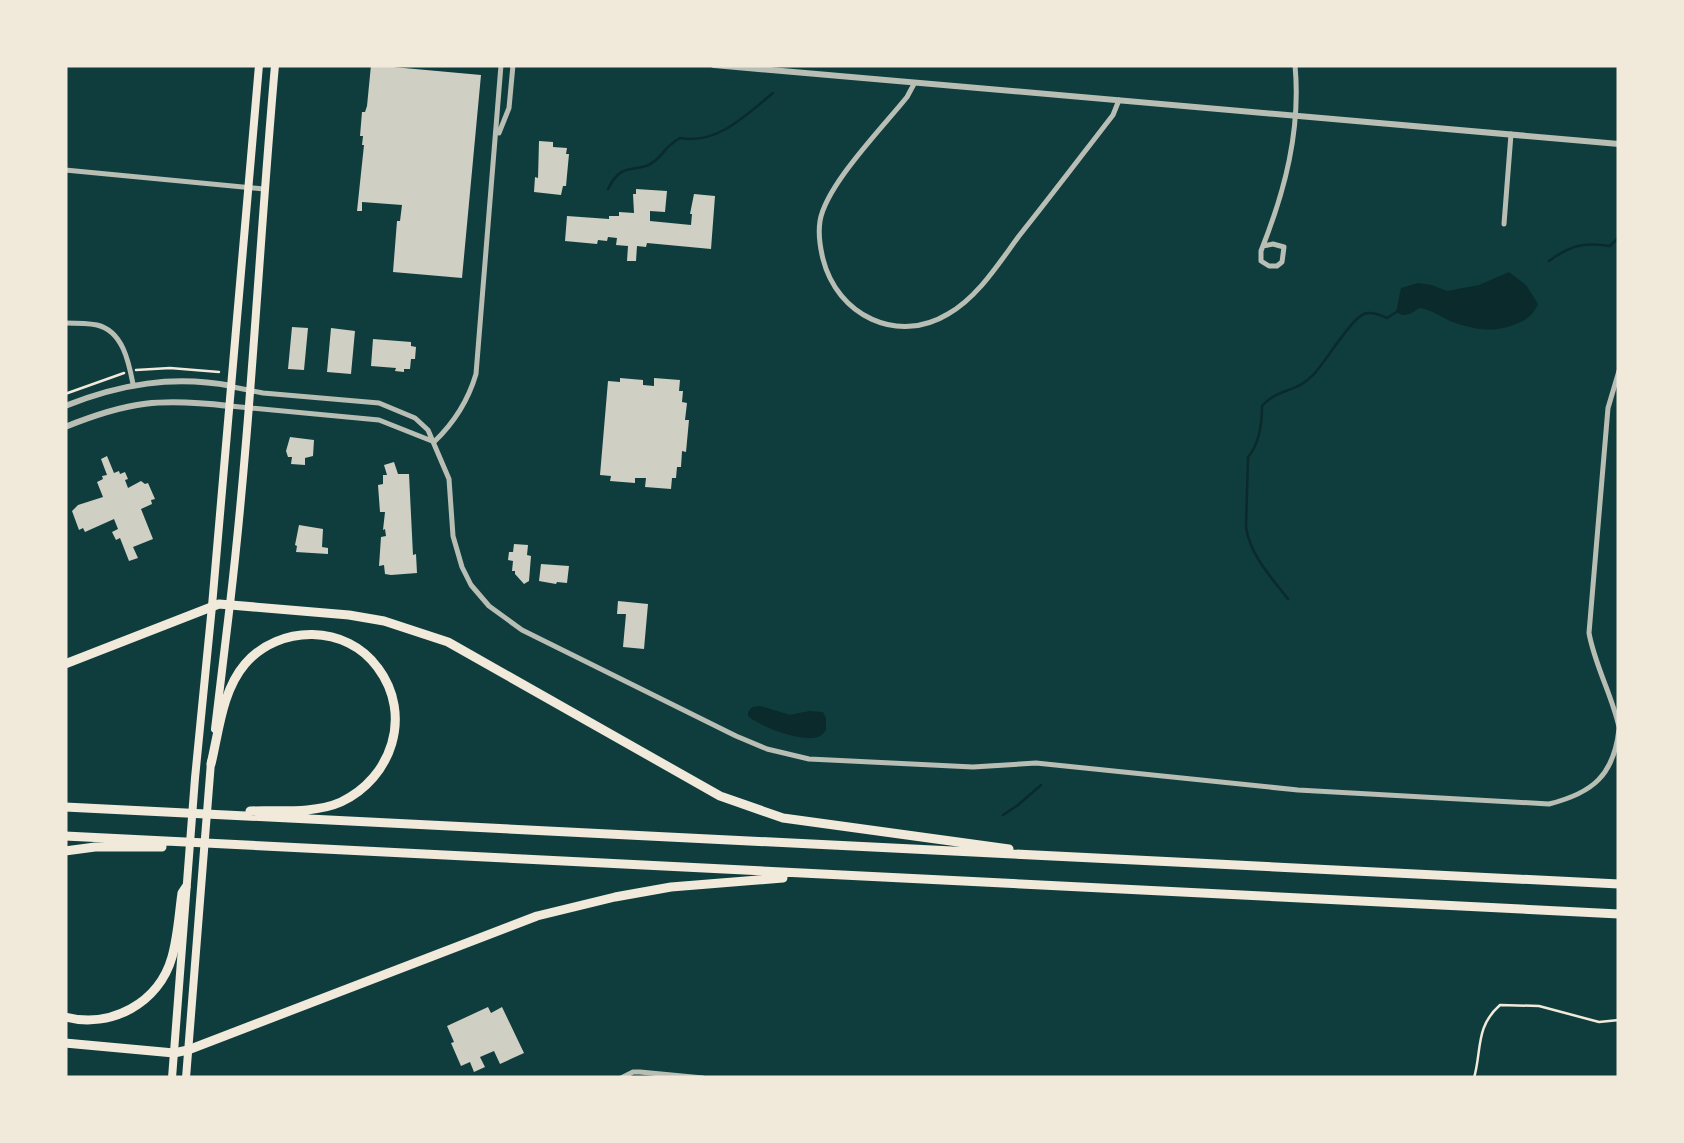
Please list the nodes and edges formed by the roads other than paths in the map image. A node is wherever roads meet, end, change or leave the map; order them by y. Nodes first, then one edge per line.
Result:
1 (260, 65) edge
2 (274, 65) edge
3 (501, 65) edge
4 (514, 65) edge
5 (714, 65) edge
6 (1295, 65) edge
7 (915, 83) junction
8 (1118, 100) junction
9 (1296, 114) junction
10 (1511, 134) junction
11 (497, 136) junction
12 (1619, 144) edge
13 (65, 170) edge
14 (249, 186) junction
15 (264, 188) junction
16 (1504, 224) dead end
17 (1263, 246) junction
18 (65, 323) edge
19 (1619, 371) edge
20 (133, 384) junction
21 (232, 386) junction
22 (250, 390) junction
23 (65, 406) edge
24 (230, 406) junction
25 (248, 408) junction
26 (65, 427) edge
27 (434, 442) junction
28 (230, 604) junction
29 (212, 606) junction
30 (65, 664) edge
31 (1619, 728) edge
32 (211, 764) junction
33 (65, 808) edge
34 (189, 814) junction
35 (65, 836) edge
36 (237, 845) junction
37 (65, 851) edge
38 (1072, 857) junction
39 (820, 874) junction
40 (186, 884) junction
41 (1619, 884) edge
42 (1619, 914) edge
43 (65, 1017) edge
44 (65, 1043) edge
45 (188, 1050) junction
46 (174, 1053) junction
47 (172, 1078) edge
48 (186, 1078) edge
49 (621, 1078) edge
50 (703, 1078) edge

1 - 14 main road
2 - 15 main road
3 - 11 street
4 - 11 street
5 - 7 street
6 - 9 street
7 - 8 street
7 - 8 street
8 - 9 street
9 - 10 street
9 - 17 street
10 - 12 street
10 - 16 street
11 - 27 street
13 - 14 street
14 - 15 street
14 - 21 main road
15 - 22 main road
17 - 17 street
18 - 20 street
19 - 31 street
20 - 21 street
20 - 23 street
21 - 22 street
21 - 24 main road
22 - 25 main road
22 - 27 street
24 - 25 street
24 - 26 street
24 - 29 main road
25 - 27 street
25 - 28 main road
27 - 31 street
28 - 29 highway
28 - 32 main road
28 - 38 highway
29 - 30 highway
29 - 40 main road
32 - 34 highway
32 - 45 main road
33 - 34 highway
34 - 38 highway
35 - 36 highway
36 - 37 highway
36 - 39 highway
38 - 41 highway
39 - 42 highway
39 - 45 highway
40 - 43 highway
40 - 46 main road
44 - 46 highway
45 - 46 highway
45 - 48 main road
46 - 47 main road
49 - 50 street

